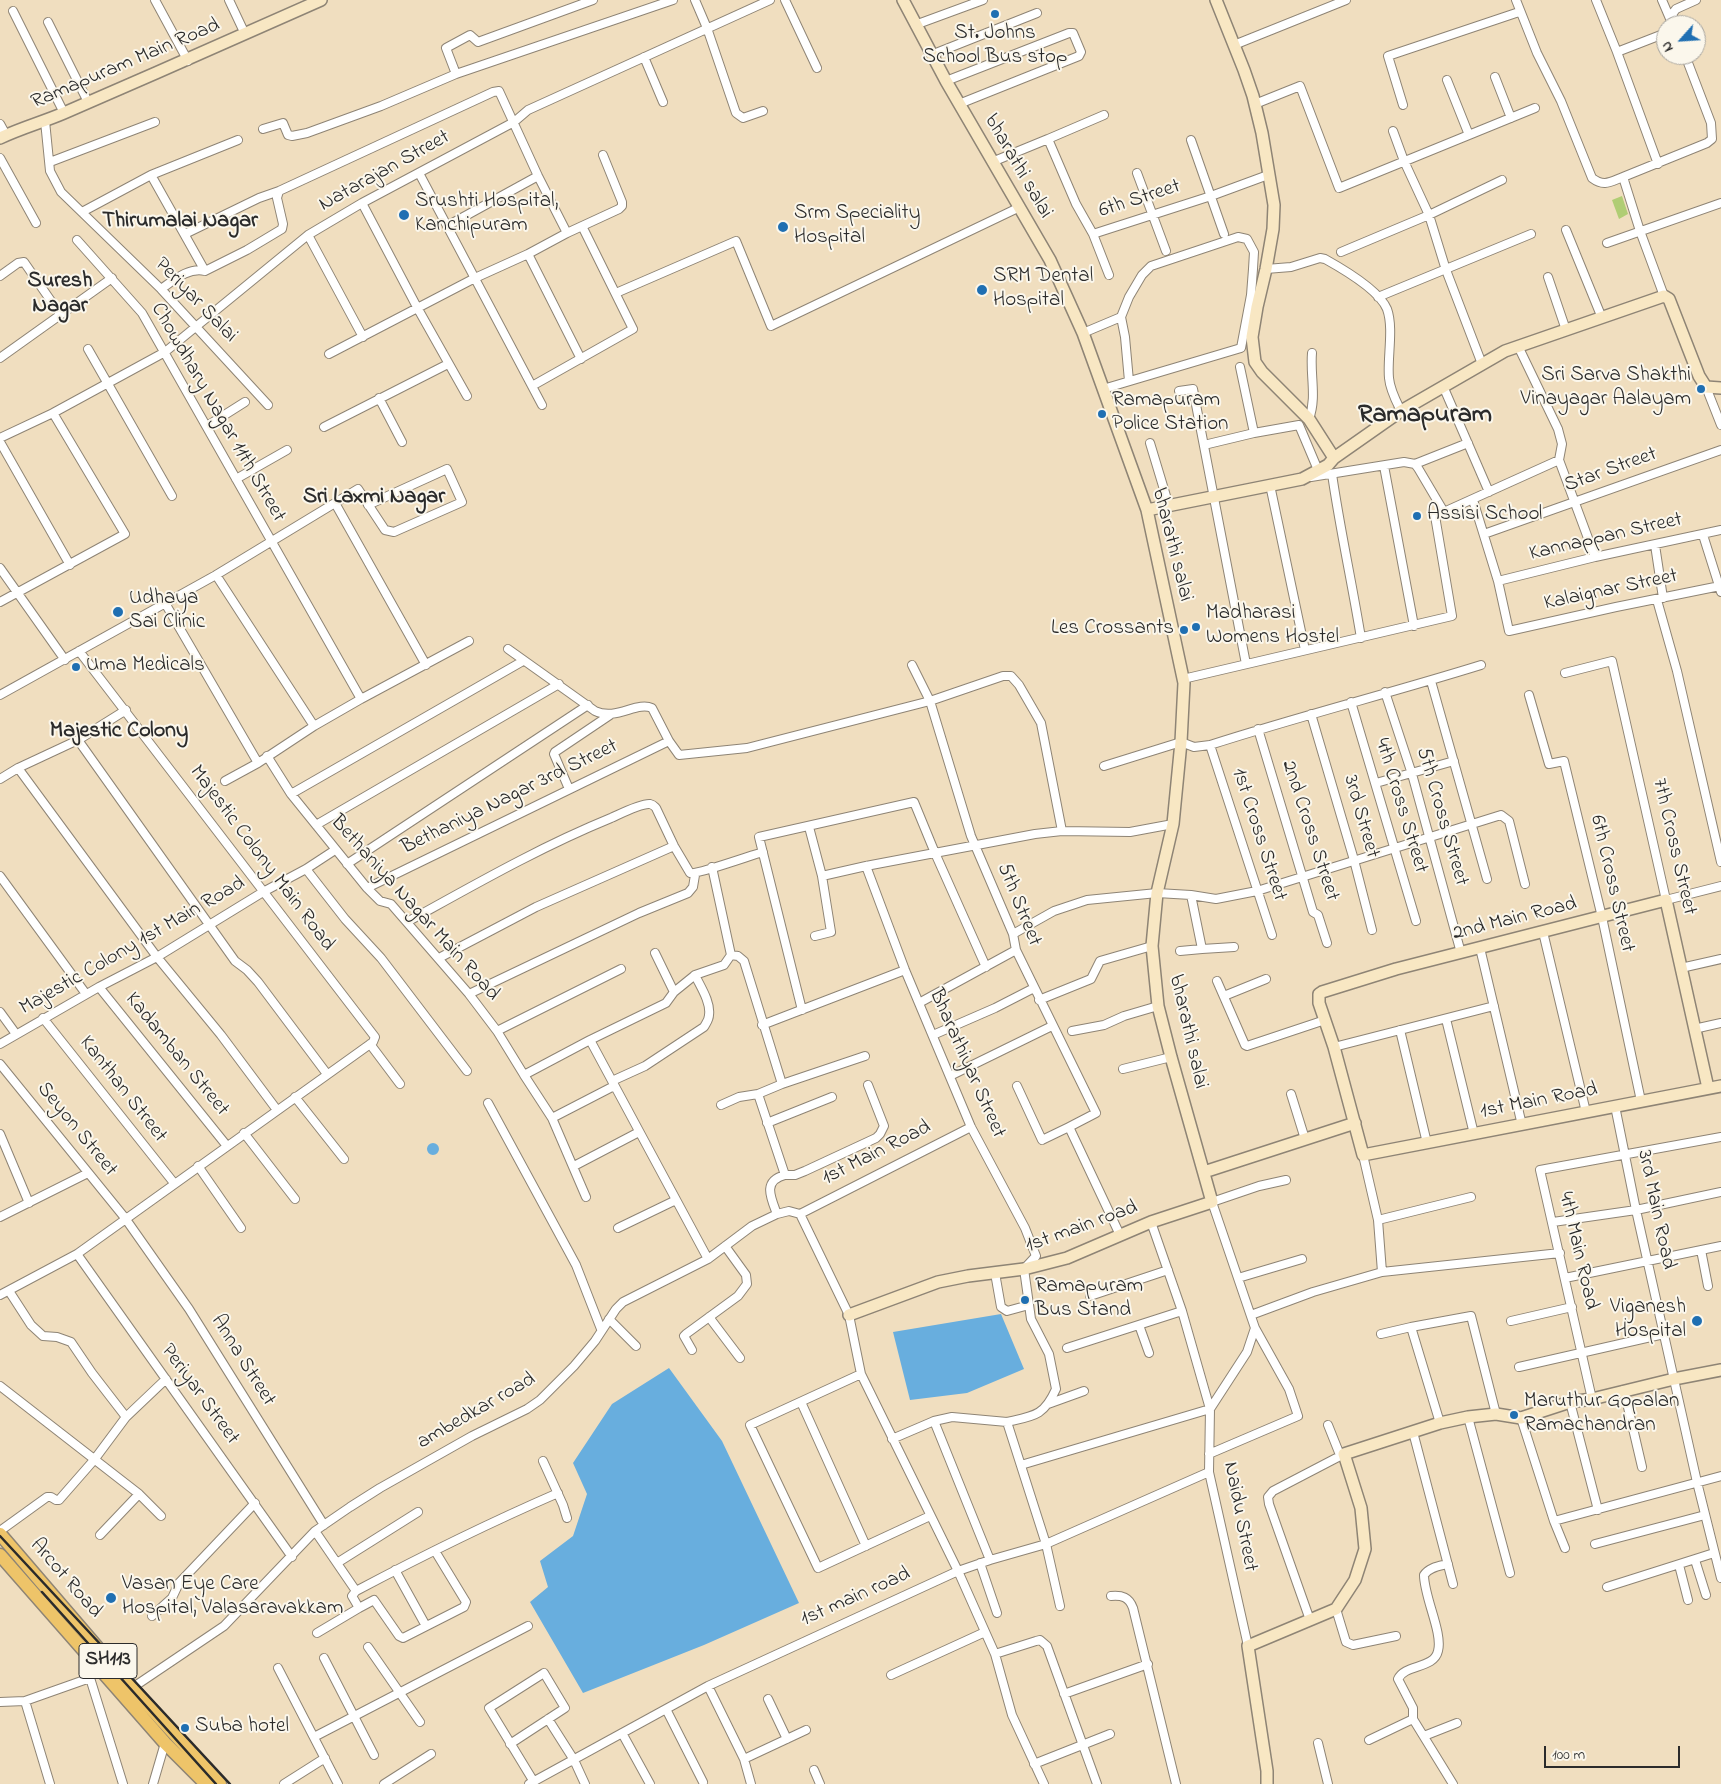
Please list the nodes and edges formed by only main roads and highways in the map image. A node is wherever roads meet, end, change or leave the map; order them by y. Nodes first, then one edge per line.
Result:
1 (0, 1532) edge
2 (0, 1555) edge
3 (20, 1568) junction
4 (104, 1663) junction
5 (206, 1784) edge
6 (220, 1784) edge

1 - 3 main road, Arcot Road / SH113
2 - 3 main road, Arcot Road / SH113
3 - 4 main road, Arcot Road / SH113
4 - 5 main road, Arcot Road / SH113
4 - 6 main road, Arcot Road / SH113

